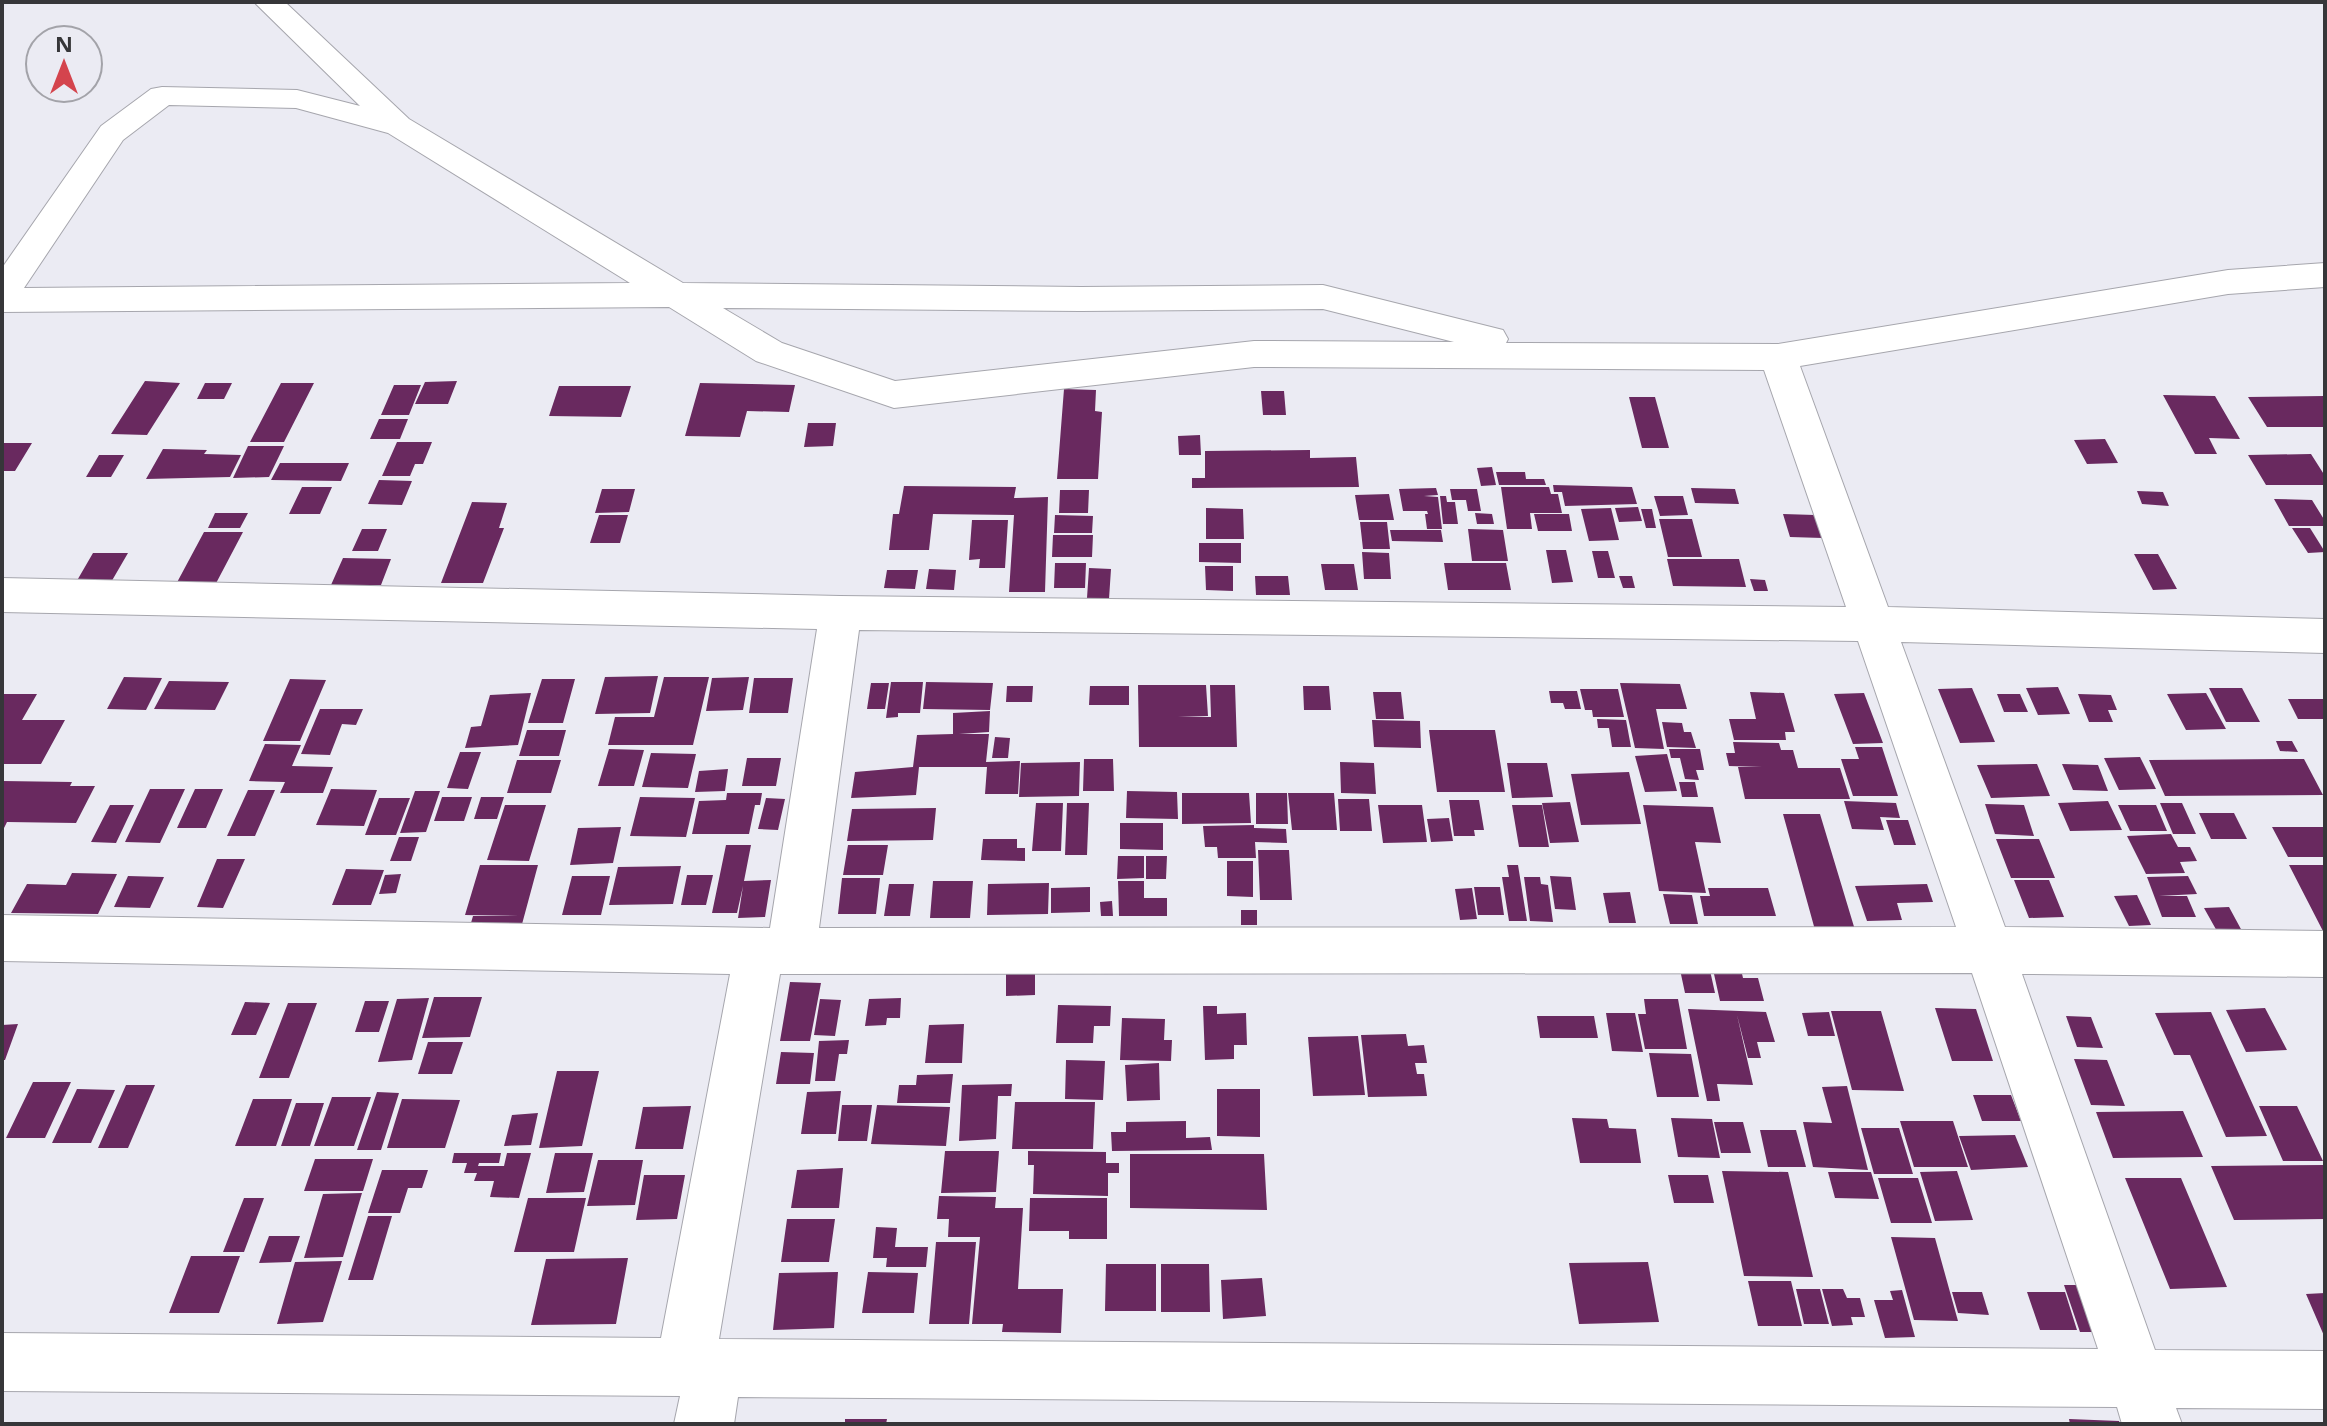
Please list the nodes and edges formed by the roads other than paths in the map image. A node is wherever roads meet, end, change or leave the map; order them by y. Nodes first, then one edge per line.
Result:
1 (268, 2) edge
2 (399, 126) junction
3 (2325, 275) edge
4 (675, 294) junction
5 (2, 297) edge
6 (1583, 357) junction
7 (1778, 357) junction
8 (2, 595) edge
9 (840, 613) junction
10 (1870, 624) junction
11 (2325, 636) edge
12 (2, 938) edge
13 (1989, 950) junction
14 (775, 951) junction
15 (2325, 954) edge
16 (2, 1362) edge
17 (700, 1367) junction
18 (2325, 1380) edge
19 (2143, 1400) edge
20 (704, 1424) edge

1 - 2 street
2 - 4 street
2 - 5 street
3 - 7 street
4 - 5 street
4 - 6 street
4 - 6 street
6 - 7 street
7 - 10 street
8 - 9 street
9 - 10 street
9 - 14 street
10 - 11 street
10 - 13 street
12 - 14 street
13 - 14 street
13 - 15 street
13 - 19 street
14 - 17 street
16 - 17 street
17 - 19 street
17 - 20 street
18 - 19 street

